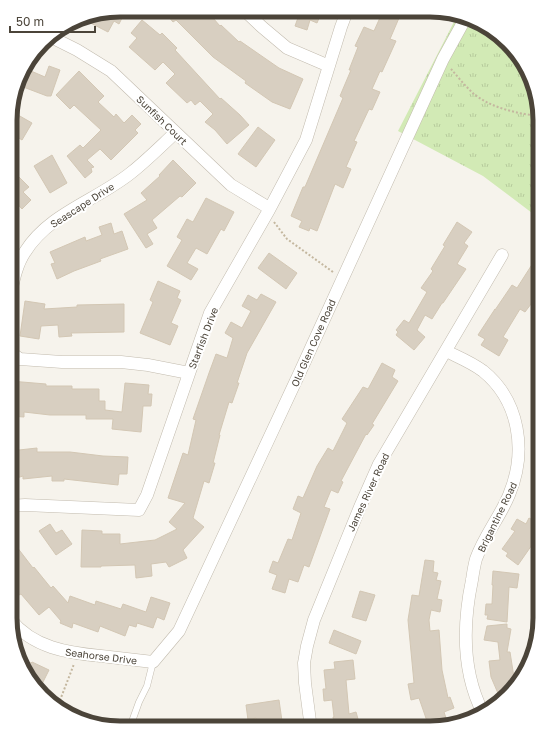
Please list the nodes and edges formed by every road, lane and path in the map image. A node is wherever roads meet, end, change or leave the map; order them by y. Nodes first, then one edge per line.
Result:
1 (251, 17) edge
2 (345, 17) edge
3 (463, 22) edge
4 (55, 40) edge
5 (443, 59) junction
6 (329, 66) junction
7 (533, 115) edge
8 (175, 133) junction
9 (270, 210) junction
10 (502, 255) dead end
11 (17, 268) edge
12 (342, 279) junction
13 (446, 351) junction
14 (17, 357) edge
15 (189, 373) junction
16 (17, 506) edge
17 (18, 627) edge
18 (78, 654) junction
19 (153, 662) junction
20 (60, 701) edge
21 (480, 708) edge
22 (132, 721) edge
23 (310, 721) edge

1 - 6 street
2 - 6 street, Starfish Drive
3 - 5 street, Old Glen Cove Road
4 - 8 street, Sunfish Court
5 - 7 path
5 - 12 street, Old Glen Cove Road
6 - 9 street, Starfish Drive
8 - 9 street, Sunfish Court
8 - 11 street, Seascape Drive
9 - 12 path
9 - 15 street, Starfish Drive
10 - 13 street, James River Road
12 - 19 street, Old Glen Cove Road
13 - 21 street, Brigantine Road
13 - 23 street, James River Road
14 - 15 street
15 - 16 street, Starfish Drive
17 - 18 street, Seahorse Drive
18 - 19 street, Seahorse Drive
18 - 20 path
19 - 22 lane

